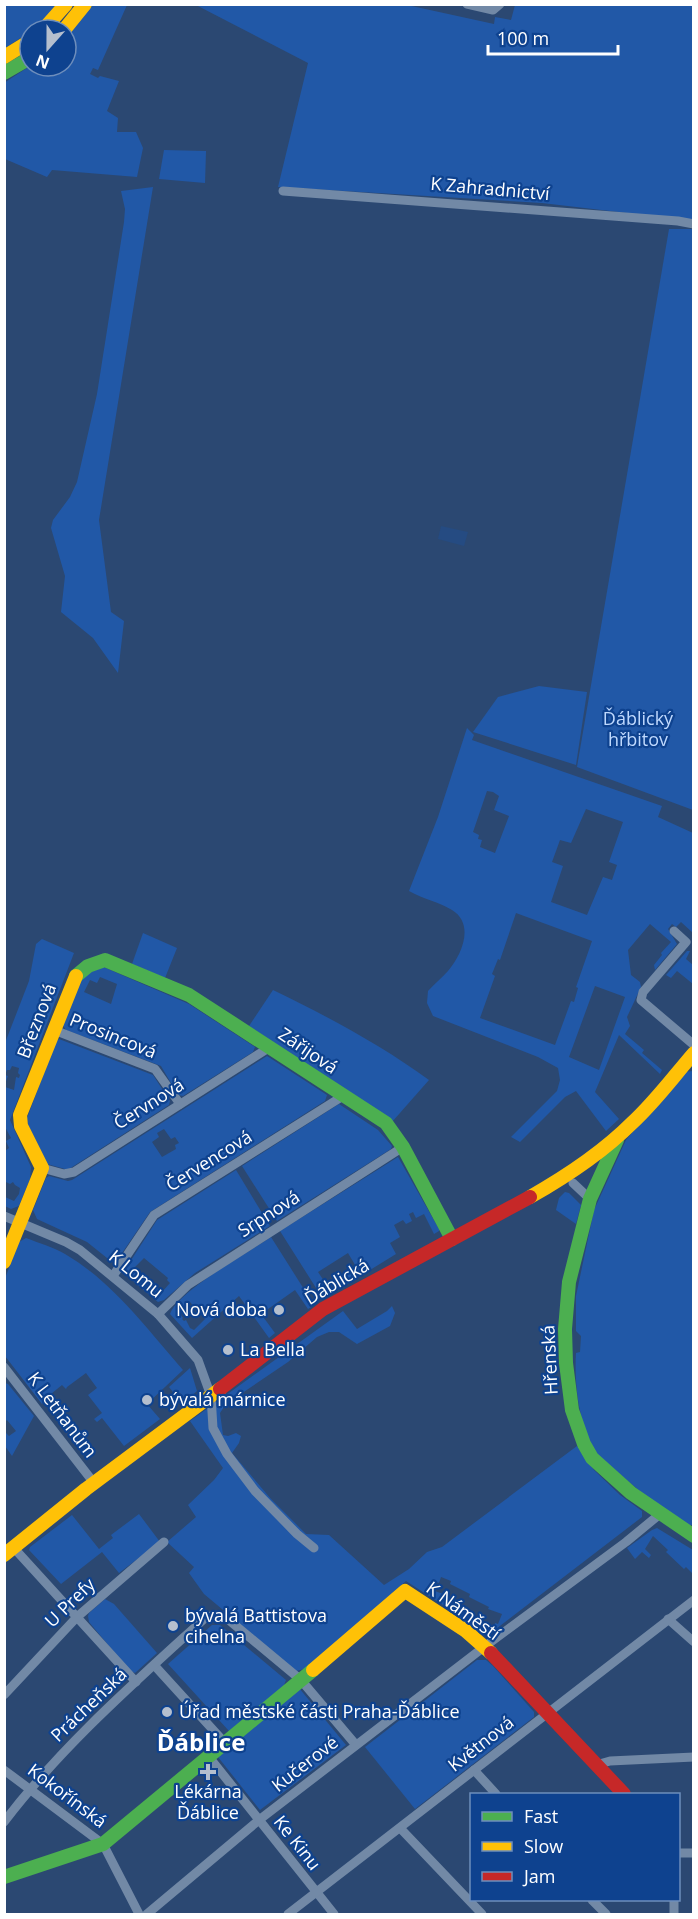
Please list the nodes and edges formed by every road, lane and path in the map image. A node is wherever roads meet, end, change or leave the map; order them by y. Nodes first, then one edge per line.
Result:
1 (66, 4) edge
2 (85, 4) edge
3 (467, 4) edge
4 (500, 4) edge
5 (54, 18) edge
6 (74, 18) edge
7 (18, 48) edge
8 (4, 57) edge
9 (18, 65) edge
10 (4, 73) edge
11 (282, 190) dead end
12 (693, 224) edge
13 (674, 932) dead end
14 (88, 966) joint
15 (54, 1030) junction
16 (693, 1045) edge
17 (270, 1047) junction
18 (693, 1053) edge
19 (343, 1096) junction
20 (180, 1104) junction
21 (619, 1136) junction
22 (403, 1147) junction
23 (42, 1168) junction
24 (573, 1184) dead end
25 (590, 1199) junction
26 (4, 1216) edge
27 (20, 1223) junction
28 (452, 1239) junction
29 (4, 1262) edge
30 (113, 1276) junction
31 (158, 1314) junction
32 (5, 1369) edge
33 (211, 1396) junction
34 (94, 1484) junction
35 (660, 1514) junction
36 (693, 1536) edge
37 (164, 1542) dead end
38 (314, 1548) dead end
39 (7, 1552) edge
40 (693, 1600) edge
41 (77, 1617) junction
42 (668, 1619) junction
43 (693, 1642) edge
44 (484, 1647) junction
45 (154, 1665) junction
46 (301, 1680) junction
47 (136, 1682) junction
48 (4, 1695) edge
49 (546, 1714) junction
50 (225, 1743) junction
51 (356, 1744) junction
52 (208, 1757) junction
53 (693, 1757) edge
54 (596, 1765) junction
55 (4, 1770) edge
56 (474, 1770) junction
57 (30, 1788) junction
58 (495, 1793) edge
59 (623, 1793) edge
60 (259, 1820) junction
61 (4, 1822) edge
62 (400, 1828) junction
63 (103, 1844) junction
64 (4, 1876) edge
65 (317, 1892) junction
66 (594, 1901) edge
67 (139, 1914) edge
68 (147, 1914) edge
69 (288, 1914) edge
70 (334, 1914) edge
71 (482, 1914) edge
72 (606, 1914) edge

1 - 5 main road
2 - 6 main road
3 - 4 street
7 - 8 main road
9 - 10 main road
11 - 12 street, K Zahradnictví
13 - 16 street
14 - 15 main road, Březnová
14 - 17 main road, Zářijová
15 - 20 street, Prosincová
15 - 23 main road, Březnová
17 - 19 main road, Zářijová
17 - 20 street, Červnová
18 - 21 main road, Ďáblická
19 - 22 main road, Zářijová
19 - 30 street, Červencová
20 - 23 street, Červnová
21 - 25 main road, Hřenská
21 - 28 main road, Ďáblická
22 - 28 main road, Zářijová
22 - 31 street, Srpnová
23 - 27 main road
24 - 25 street
25 - 35 main road, Hřenská
26 - 27 street, K Lomu
27 - 29 main road
27 - 30 street, K Lomu
28 - 33 main road, Ďáblická
30 - 31 street, K Lomu
31 - 33 street, K Lomu
32 - 34 street, K Letňanům
33 - 34 main road, Ďáblická
33 - 38 street, K Lomu
34 - 39 main road, Ďáblická
35 - 36 main road, Hřenská
35 - 44 street, Kučerové
37 - 41 street, U Prefy
39 - 41 street
40 - 42 street, Květnová
41 - 47 street
41 - 48 street, U Prefy
42 - 43 street
42 - 49 street, Květnová
44 - 46 main road, K Náměstí
44 - 49 main road, K Náměstí
44 - 51 street, Kučerové
45 - 46 street, Prácheňská
45 - 47 street, Prácheňská
45 - 50 street
46 - 50 main road
46 - 51 street
47 - 57 street, Prácheňská
49 - 54 main road, K Náměstí
49 - 56 street, Květnová
50 - 52 main road
51 - 60 street, Kučerové
52 - 60 street, Ke Kinu
52 - 63 main road
53 - 54 street
54 - 59 main road, K Náměstí
55 - 57 street, Kokořínská
56 - 58 street
56 - 62 street, Květnová
57 - 61 street, Prácheňská
57 - 63 street, Kokořínská
60 - 65 street, Ke Kinu
60 - 68 street, Kučerové
62 - 65 street, Květnová
62 - 71 street
63 - 64 main road
63 - 67 street, Kokořínská
65 - 69 street, Květnová
65 - 70 street, Ke Kinu
66 - 72 street

